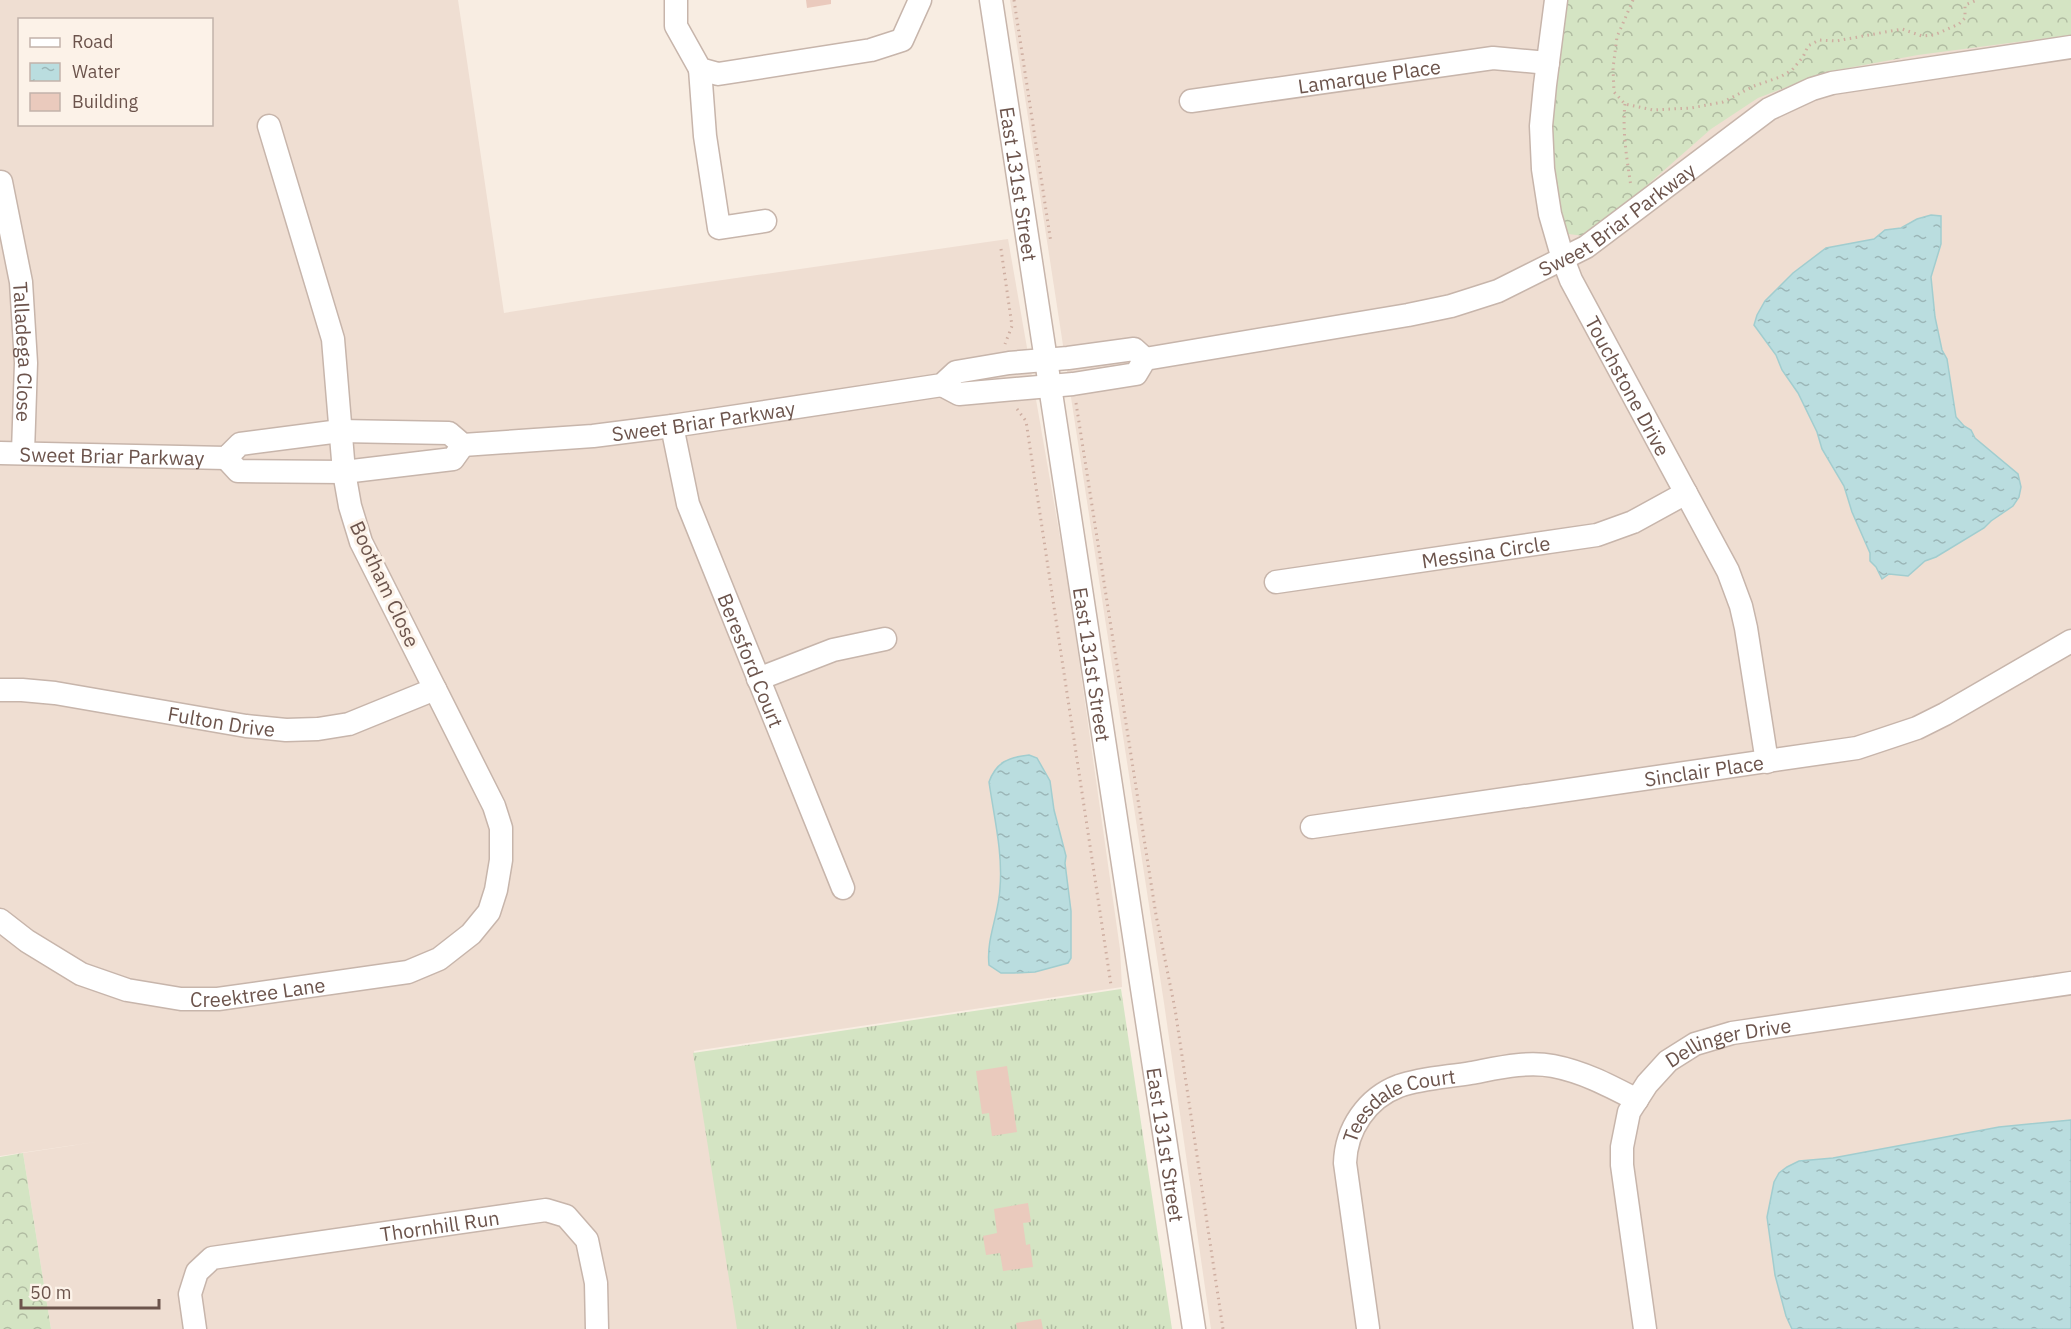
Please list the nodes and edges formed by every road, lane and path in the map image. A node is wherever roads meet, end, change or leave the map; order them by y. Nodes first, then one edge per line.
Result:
1 (676, 0) edge
2 (920, 0) edge
3 (991, 0) edge
4 (1014, 0) edge
5 (1556, 0) edge
6 (1633, 0) edge
7 (1977, 0) edge
8 (2071, 47) edge
9 (1548, 63) junction
10 (700, 69) junction
11 (1191, 101) dead end
12 (1626, 104) junction
13 (269, 126) dead end
14 (1, 182) edge
15 (1633, 213) junction
16 (765, 221) dead end
17 (1051, 244) dead end
18 (1001, 249) dead end
19 (1563, 259) junction
20 (1005, 344) dead end
21 (1145, 359) junction
22 (1046, 360) junction
23 (1073, 384) junction
24 (942, 385) junction
25 (1049, 385) junction
26 (1018, 412) dead end
27 (672, 426) junction
28 (340, 431) junction
29 (463, 445) junction
30 (23, 452) junction
31 (0, 453) edge
32 (226, 458) junction
33 (344, 472) junction
34 (1686, 493) junction
35 (1276, 582) dead end
36 (885, 639) dead end
37 (2071, 641) edge
38 (758, 679) junction
39 (435, 689) junction
40 (0, 690) edge
41 (1767, 762) junction
42 (1312, 827) dead end
43 (843, 888) dead end
44 (496, 890) joint
45 (0, 920) edge
46 (2071, 983) edge
47 (1111, 986) dead end
48 (1637, 1100) junction
49 (1368, 1328) edge
50 (195, 1329) edge
51 (597, 1329) edge
52 (1194, 1329) edge
53 (1222, 1329) edge
54 (1645, 1329) edge

1 - 10 street
2 - 10 street
3 - 22 street, East 131st Street
4 - 17 path
5 - 9 street, Touchstone Drive
6 - 12 path
7 - 12 path
8 - 15 street, Sweet Briar Parkway
9 - 11 street, Lamarque Place
9 - 19 street, Touchstone Drive
10 - 16 street
12 - 15 path
13 - 28 street, Bootham Close
14 - 30 street, Talladega Close
15 - 19 street, Sweet Briar Parkway
18 - 20 path
19 - 21 street, Sweet Briar Parkway
19 - 34 street, Touchstone Drive
21 - 22 street, Sweet Briar Parkway
21 - 23 street, Sweet Briar Parkway
22 - 24 street, Sweet Briar Parkway
22 - 25 street, East 131st Street
23 - 25 street, Sweet Briar Parkway
23 - 53 path
24 - 25 street, Sweet Briar Parkway
24 - 27 street, Sweet Briar Parkway
25 - 52 street, East 131st Street
26 - 47 path
27 - 29 street, Sweet Briar Parkway
27 - 38 street, Beresford Court
28 - 29 street, Sweet Briar Parkway
28 - 32 street, Sweet Briar Parkway
28 - 33 street, Bootham Close
29 - 33 street, Sweet Briar Parkway
30 - 31 street, Sweet Briar Parkway
30 - 32 street, Sweet Briar Parkway
32 - 33 street, Sweet Briar Parkway
33 - 39 street, Bootham Close
34 - 35 street, Messina Circle
34 - 41 street, Touchstone Drive
36 - 38 street
37 - 41 street, Sinclair Place
38 - 43 street, Beresford Court
39 - 40 street, Fulton Drive
39 - 44 street, Bootham Close
41 - 42 street, Sinclair Place
44 - 45 street, Creektree Lane
46 - 48 street, Dellinger Drive
48 - 49 street, Teesdale Court
48 - 54 street, Dellinger Drive
50 - 51 street, Thornhill Run

